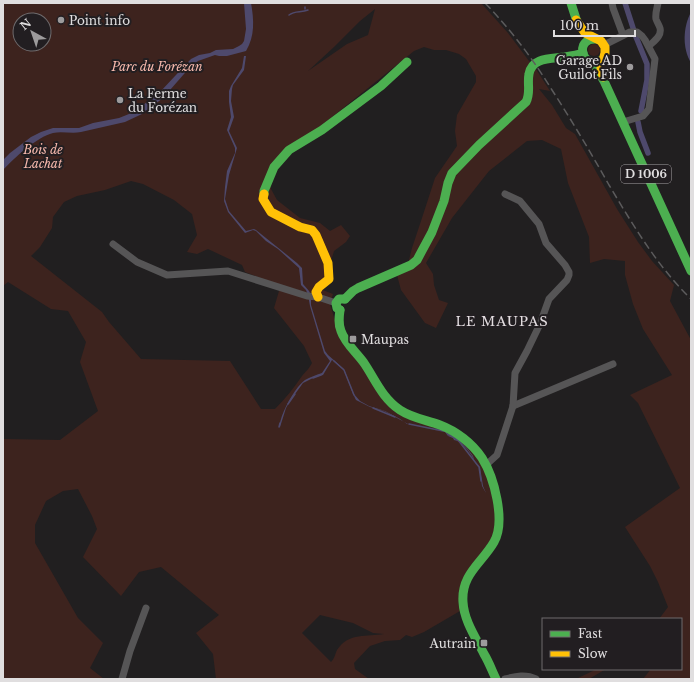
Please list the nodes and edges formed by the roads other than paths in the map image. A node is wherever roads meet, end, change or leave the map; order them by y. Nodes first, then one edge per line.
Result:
1 (571, 3) edge
2 (612, 3) edge
3 (658, 3) edge
4 (576, 20) junction
5 (629, 33) junction
6 (599, 41) junction
7 (648, 46) junction
8 (583, 49) junction
9 (604, 57) junction
10 (407, 62) dead end
11 (593, 62) junction
12 (604, 81) junction
13 (623, 122) junction
14 (505, 194) dead end
15 (113, 244) dead end
16 (691, 271) edge
17 (312, 297) junction
18 (340, 304) junction
19 (613, 364) dead end
20 (513, 406) junction
21 (486, 465) junction
22 (146, 608) dead end
23 (122, 679) edge
24 (496, 679) edge
25 (505, 679) edge
26 (536, 679) edge

1 - 4 street
2 - 5 street
3 - 7 street
4 - 6 street
4 - 8 street
5 - 6 street
5 - 7 street
6 - 8 street
6 - 9 street
7 - 13 street
8 - 11 street
8 - 18 street
9 - 11 street
9 - 12 street, D 1006
10 - 17 street
11 - 12 street, D 1006
12 - 13 street, D 1006
13 - 16 street, D 1006
14 - 20 street
15 - 17 street
17 - 18 street
18 - 21 street
19 - 20 street
20 - 21 street
21 - 24 street
22 - 23 street
25 - 26 street

